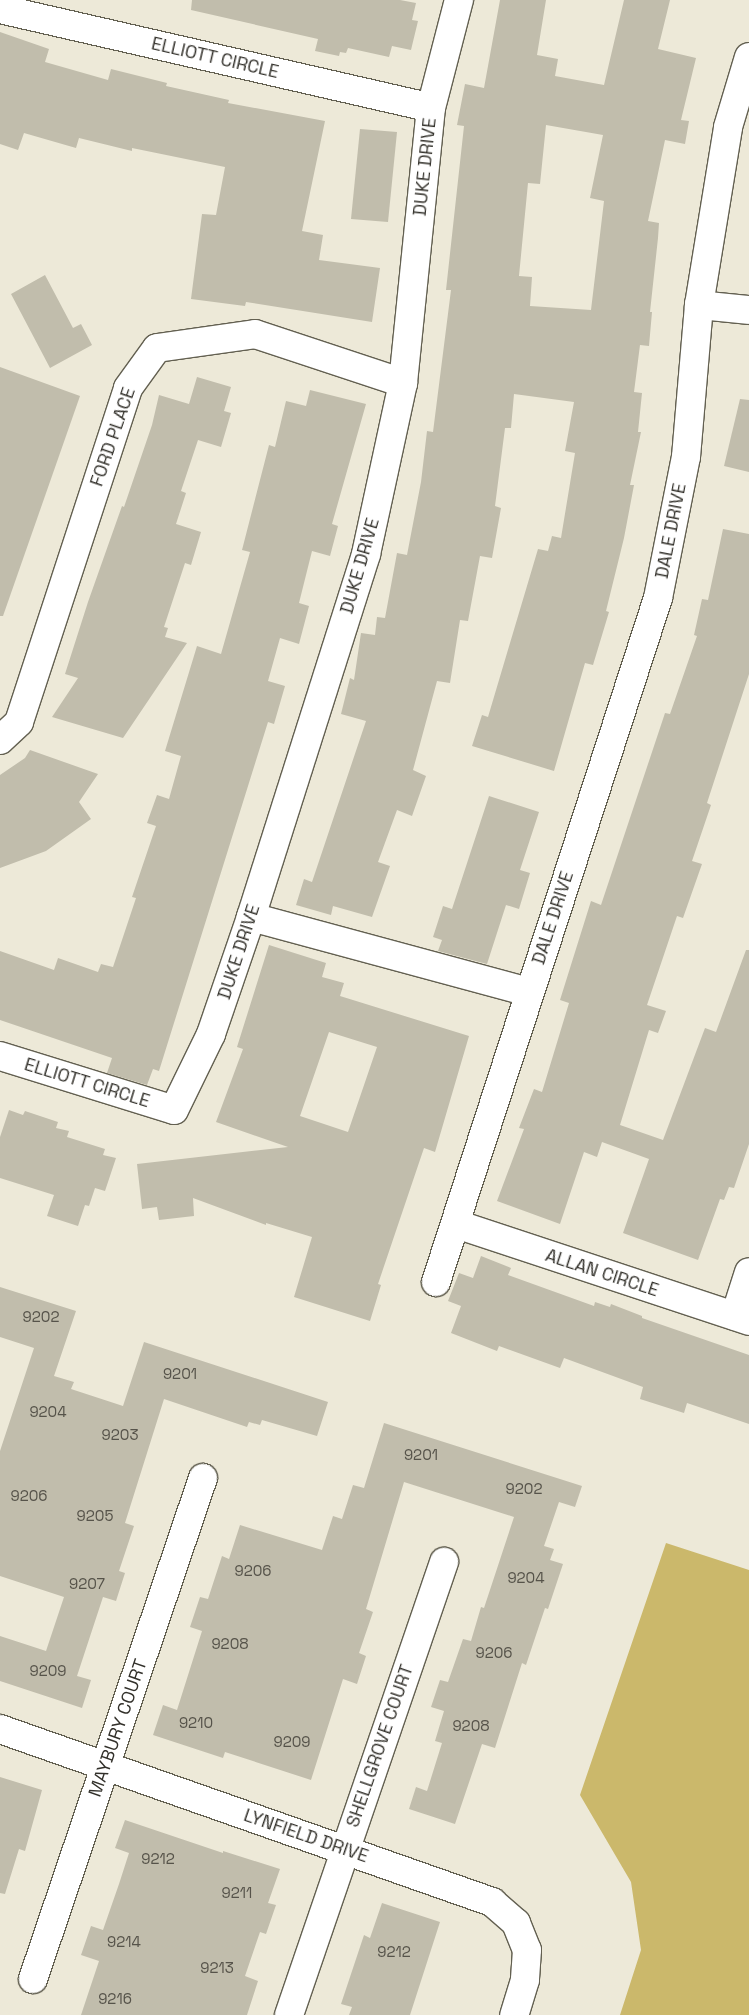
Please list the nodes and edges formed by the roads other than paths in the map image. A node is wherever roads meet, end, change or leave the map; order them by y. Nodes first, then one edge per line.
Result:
1 (459, 0) edge
2 (0, 9) edge
3 (749, 57) edge
4 (431, 108) junction
5 (699, 305) junction
6 (749, 310) edge
7 (403, 383) junction
8 (0, 740) edge
9 (251, 916) junction
10 (529, 992) junction
11 (0, 1056) edge
12 (174, 1110) joint
13 (456, 1224) junction
14 (749, 1272) edge
15 (436, 1282) dead end
16 (742, 1318) edge
17 (203, 1478) dead end
18 (444, 1562) dead end
19 (0, 1729) edge
20 (106, 1766) junction
21 (344, 1850) junction
22 (33, 1979) dead end
23 (289, 2015) edge
24 (514, 2015) edge

1 - 4 street, DUKE DRIVE
2 - 4 street, ELLIOTT CIRCLE
3 - 5 street, DALE DRIVE
4 - 7 street, DUKE DRIVE
5 - 6 street
5 - 10 street, DALE DRIVE
7 - 8 street, FORD PLACE
7 - 9 street, DUKE DRIVE
9 - 10 street
9 - 12 street, DUKE DRIVE
10 - 13 street, DALE DRIVE
11 - 12 street, ELLIOTT CIRCLE
13 - 15 street, DALE DRIVE
13 - 16 street, ALLAN CIRCLE
14 - 16 street
17 - 20 street, MAYBURY COURT
18 - 21 street, SHELLGROVE COURT
19 - 20 street, LYNFIELD DRIVE
20 - 21 street, LYNFIELD DRIVE
20 - 22 street, MAYBURY COURT
21 - 23 street, SHELLGROVE COURT
21 - 24 street, LYNFIELD DRIVE

